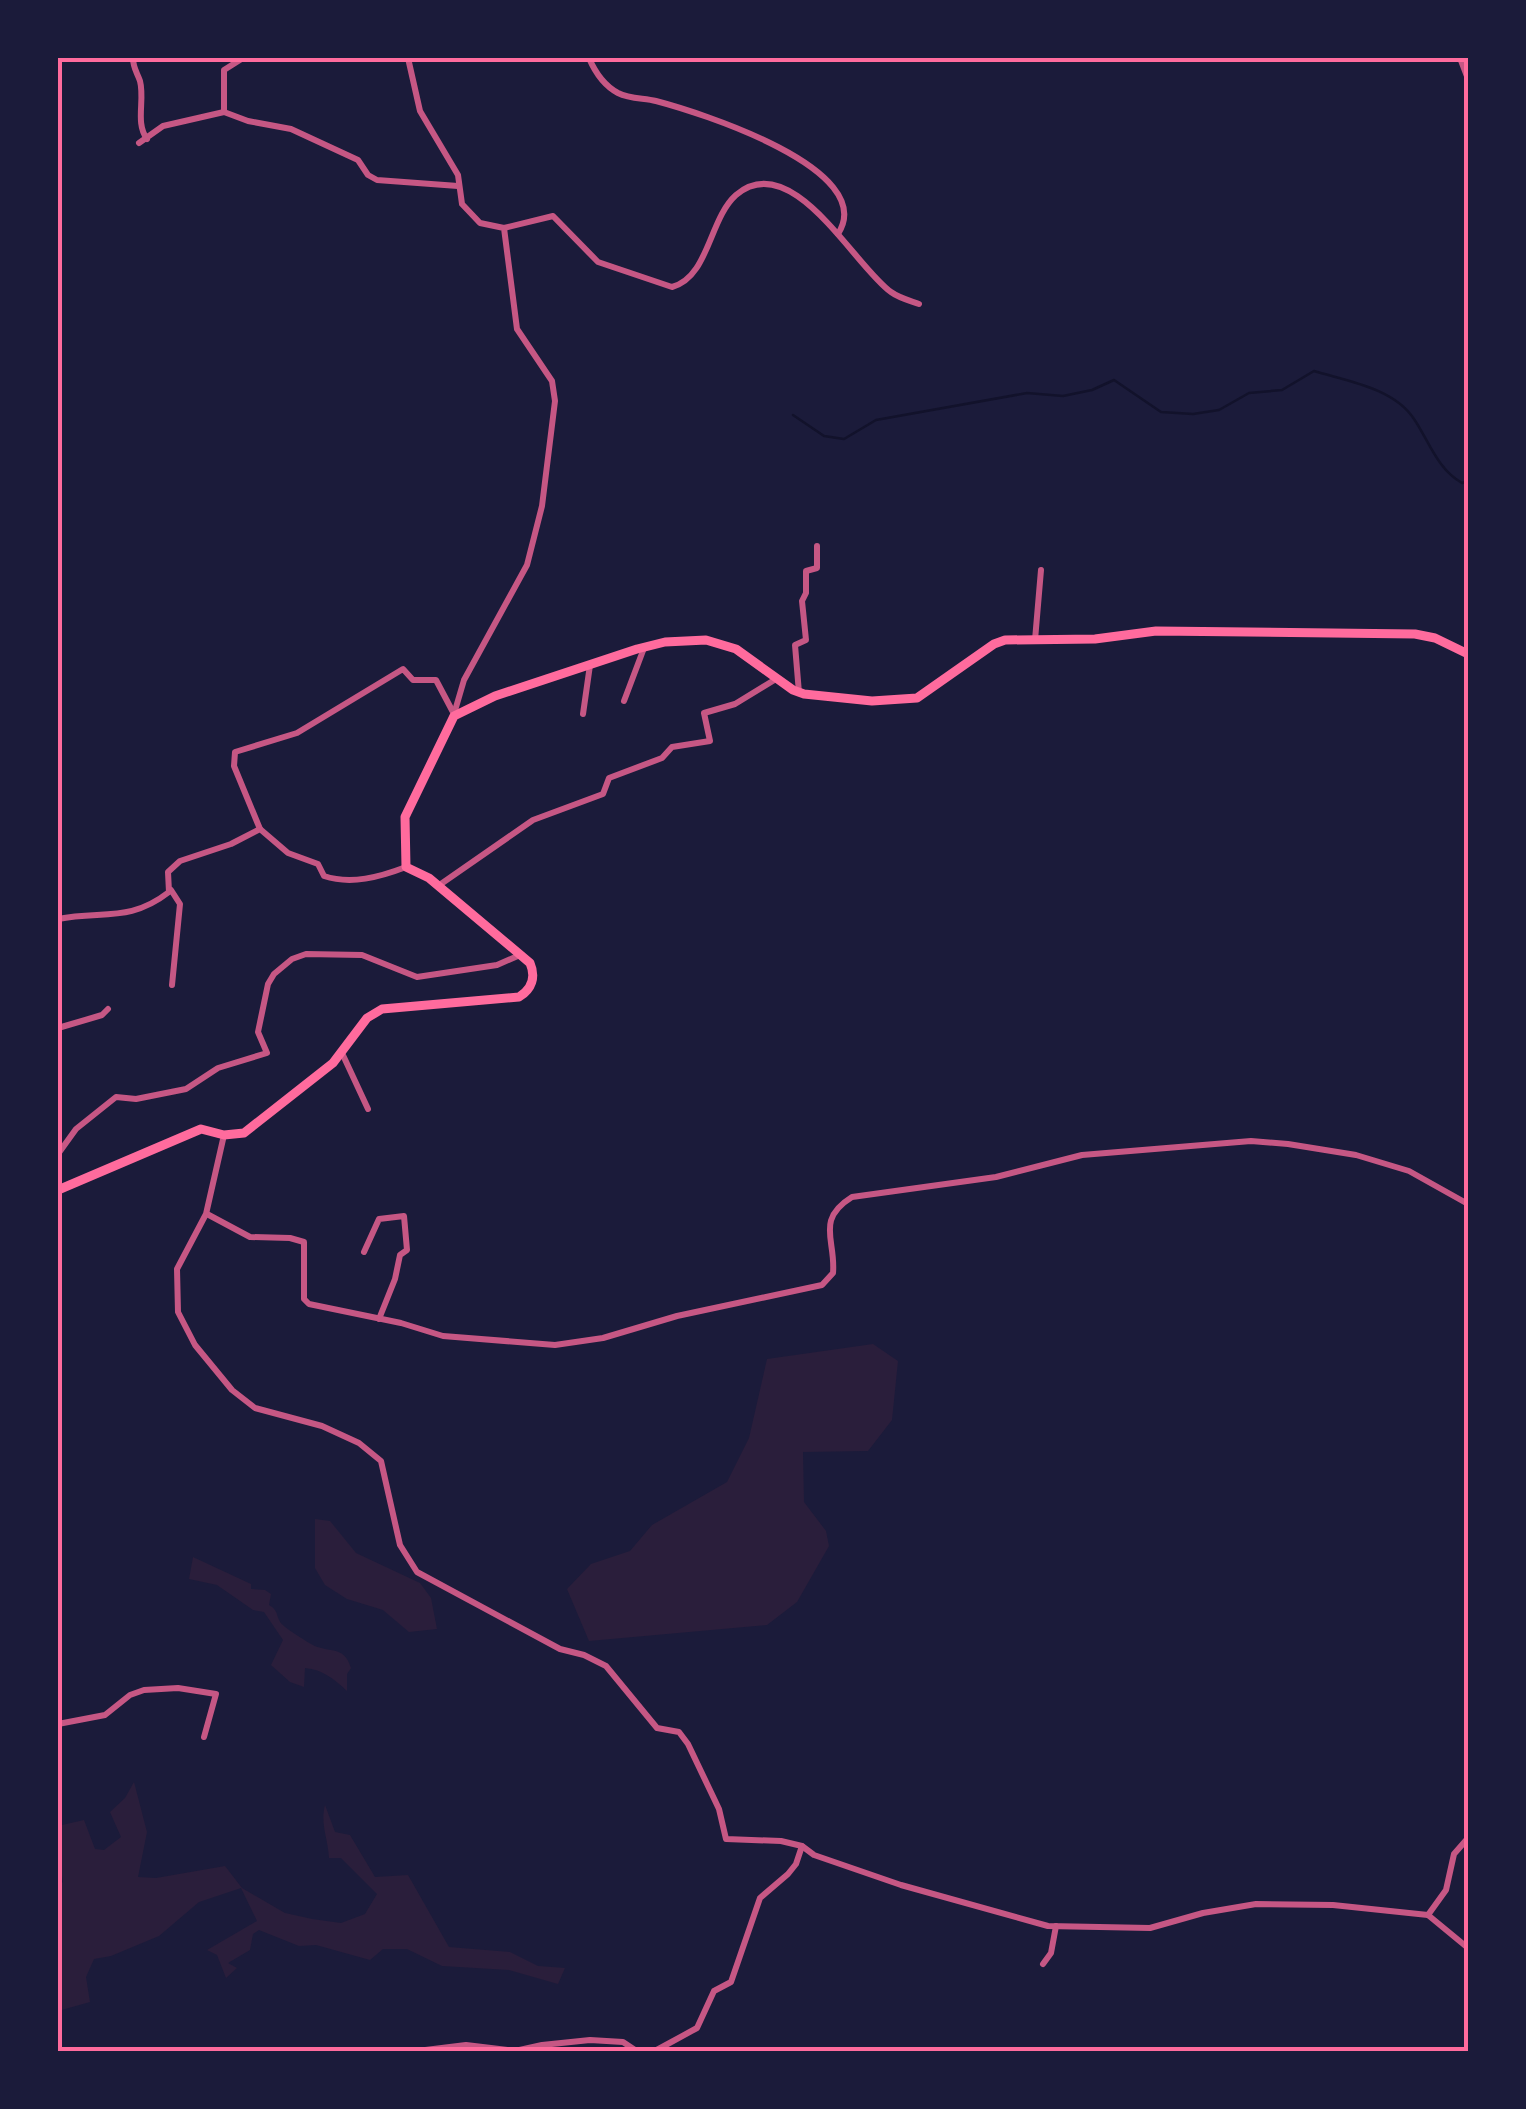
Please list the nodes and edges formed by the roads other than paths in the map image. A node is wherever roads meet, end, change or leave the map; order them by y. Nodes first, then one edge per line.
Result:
1 (133, 58) edge
2 (243, 58) edge
3 (408, 58) edge
4 (589, 58) edge
5 (1460, 58) edge
6 (1468, 80) edge
7 (224, 112) junction
8 (458, 186) junction
9 (504, 228) junction
10 (838, 234) junction
11 (919, 304) dead end
12 (816, 546) dead end
13 (1041, 570) dead end
14 (1035, 640) junction
15 (644, 648) junction
16 (1468, 654) edge
17 (590, 666) junction
18 (776, 678) junction
19 (800, 692) junction
20 (624, 702) dead end
21 (583, 714) dead end
22 (454, 716) junction
23 (260, 829) junction
24 (406, 867) junction
25 (438, 886) junction
26 (170, 889) junction
27 (58, 920) edge
28 (521, 955) junction
29 (172, 985) dead end
30 (108, 1008) dead end
31 (58, 1028) edge
32 (342, 1051) junction
33 (368, 1109) dead end
34 (224, 1135) junction
35 (58, 1154) edge
36 (58, 1190) edge
37 (1468, 1204) edge
38 (206, 1214) junction
39 (364, 1252) dead end
40 (379, 1318) junction
41 (58, 1724) edge
42 (204, 1736) dead end
43 (1468, 1838) edge
44 (802, 1846) junction
45 (1428, 1915) junction
46 (1056, 1926) junction
47 (1468, 1948) edge
48 (1043, 1964) dead end
49 (410, 2052) edge
50 (638, 2052) edge
51 (653, 2052) edge

1 - 7 street
2 - 7 street
3 - 8 street
4 - 10 street
5 - 6 street
7 - 8 street
8 - 9 street
9 - 10 street
9 - 22 street
10 - 11 street
12 - 19 street
13 - 14 street
14 - 16 main road
14 - 19 main road
15 - 17 main road
15 - 18 main road
15 - 20 street
17 - 21 street
17 - 22 main road
18 - 19 main road
18 - 25 street
22 - 23 street
22 - 24 main road
23 - 24 street
23 - 26 street
24 - 25 main road
25 - 28 main road
26 - 27 street
26 - 29 street
28 - 32 main road
28 - 35 street
30 - 31 street
32 - 33 street
32 - 34 main road
34 - 36 main road
34 - 38 street
37 - 40 street
38 - 40 street
38 - 44 street
39 - 40 street
41 - 42 street
43 - 45 street
44 - 46 street
44 - 51 street
45 - 46 street
45 - 47 street
46 - 48 street
49 - 50 street

